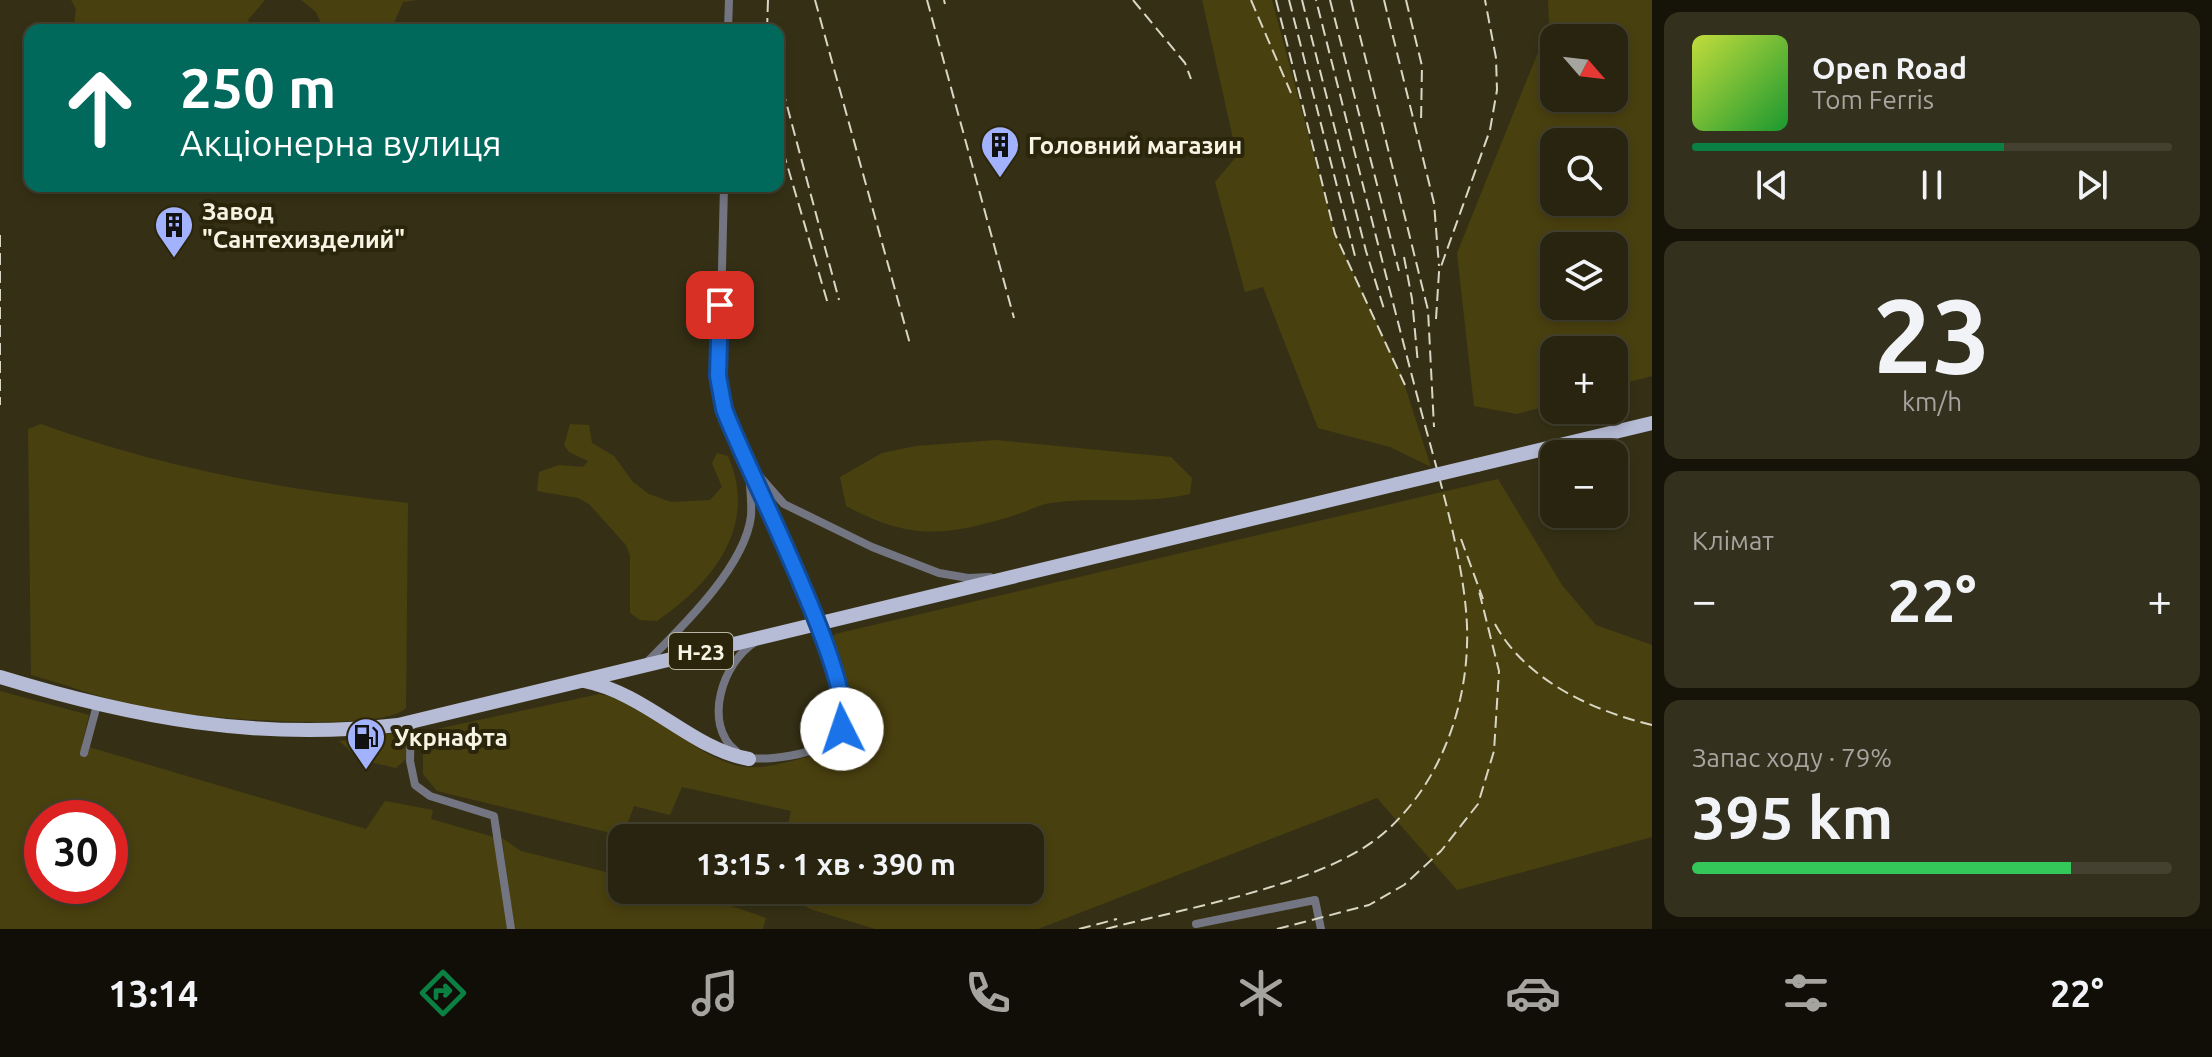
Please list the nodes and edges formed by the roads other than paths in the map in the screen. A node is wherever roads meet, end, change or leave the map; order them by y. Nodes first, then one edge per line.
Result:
1 (729, 0) edge
2 (728, 24) edge
3 (724, 192) edge
4 (1652, 423) edge
5 (749, 463) junction
6 (1021, 574) junction
7 (766, 636) junction
8 (645, 664) junction
9 (0, 677) edge
10 (580, 681) junction
11 (97, 705) junction
12 (411, 722) junction
13 (84, 753) dead end
14 (749, 759) junction
15 (1196, 924) dead end
16 (511, 929) edge
17 (1321, 929) edge

1 - 2 street
3 - 5 street
4 - 6 main road, Н-23, bridge
5 - 6 street
5 - 8 street
5 - 14 street, bridge
6 - 7 main road, Н-23
7 - 8 main road, Н-23
7 - 14 street
8 - 10 main road, Н-23
9 - 11 main road, Н-23
10 - 12 main road, Н-23
10 - 14 main road
11 - 12 main road, Н-23
11 - 13 street
12 - 16 street
15 - 17 street

